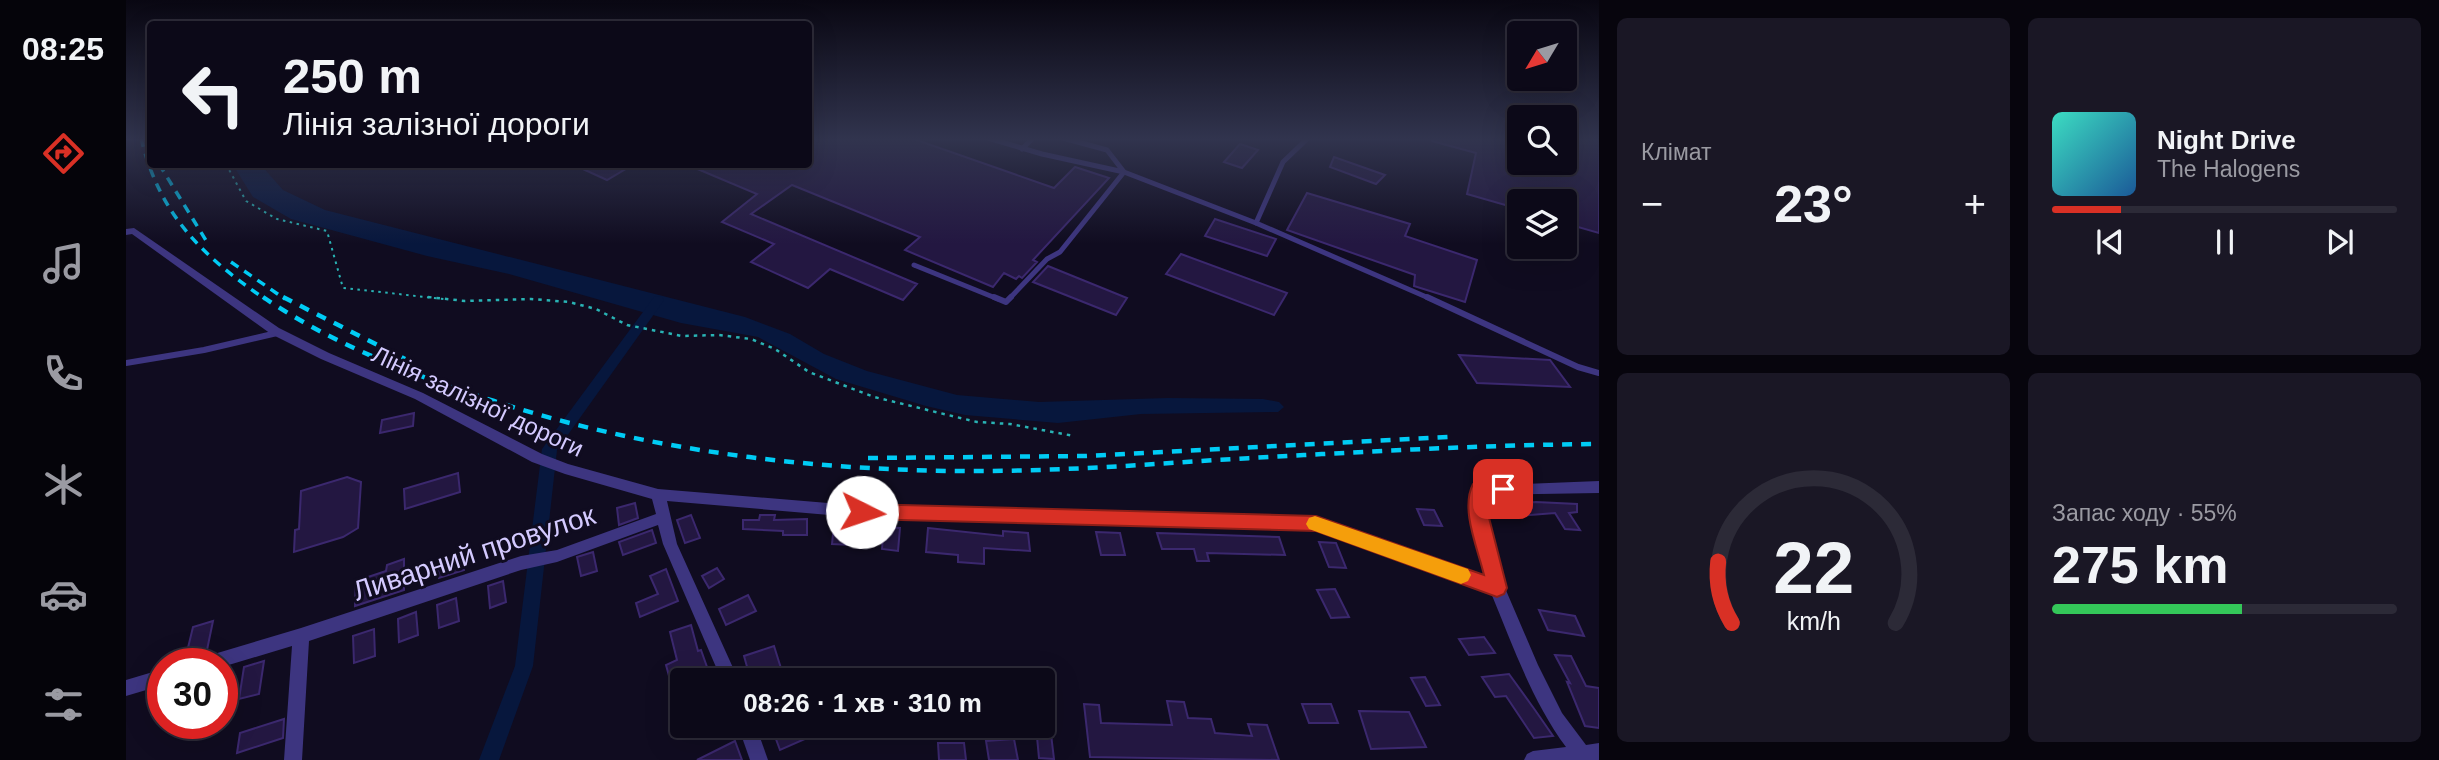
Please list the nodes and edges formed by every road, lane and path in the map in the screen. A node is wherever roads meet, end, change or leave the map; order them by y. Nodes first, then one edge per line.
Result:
1 (231, 173) edge
2 (1123, 173) edge
3 (1128, 173) edge
4 (1279, 173) edge
5 (1256, 223) junction
6 (126, 232) edge
7 (914, 265) dead end
8 (279, 332) junction
9 (126, 363) edge
10 (1599, 373) edge
11 (1074, 436) dead end
12 (1599, 487) edge
13 (658, 495) junction
14 (662, 518) junction
15 (1497, 588) junction
16 (302, 636) junction
17 (238, 655) edge
18 (725, 668) edge
19 (147, 682) edge
20 (126, 688) edge
21 (751, 738) edge
22 (1589, 755) edge
23 (293, 760) edge
24 (759, 760) edge
25 (1533, 760) edge

1 - 11 path
2 - 7 lane
3 - 5 lane
4 - 5 lane
5 - 10 lane
6 - 8 street, Лінія залізної дороги
8 - 9 lane
8 - 13 street, Лінія залізної дороги
12 - 15 street
13 - 14 street
13 - 15 street, Лінія залізної дороги
14 - 16 street, Ливарний провулок
14 - 18 street
15 - 22 street
16 - 17 street, Ливарний провулок
16 - 23 street
19 - 20 street
21 - 24 street
22 - 25 street

